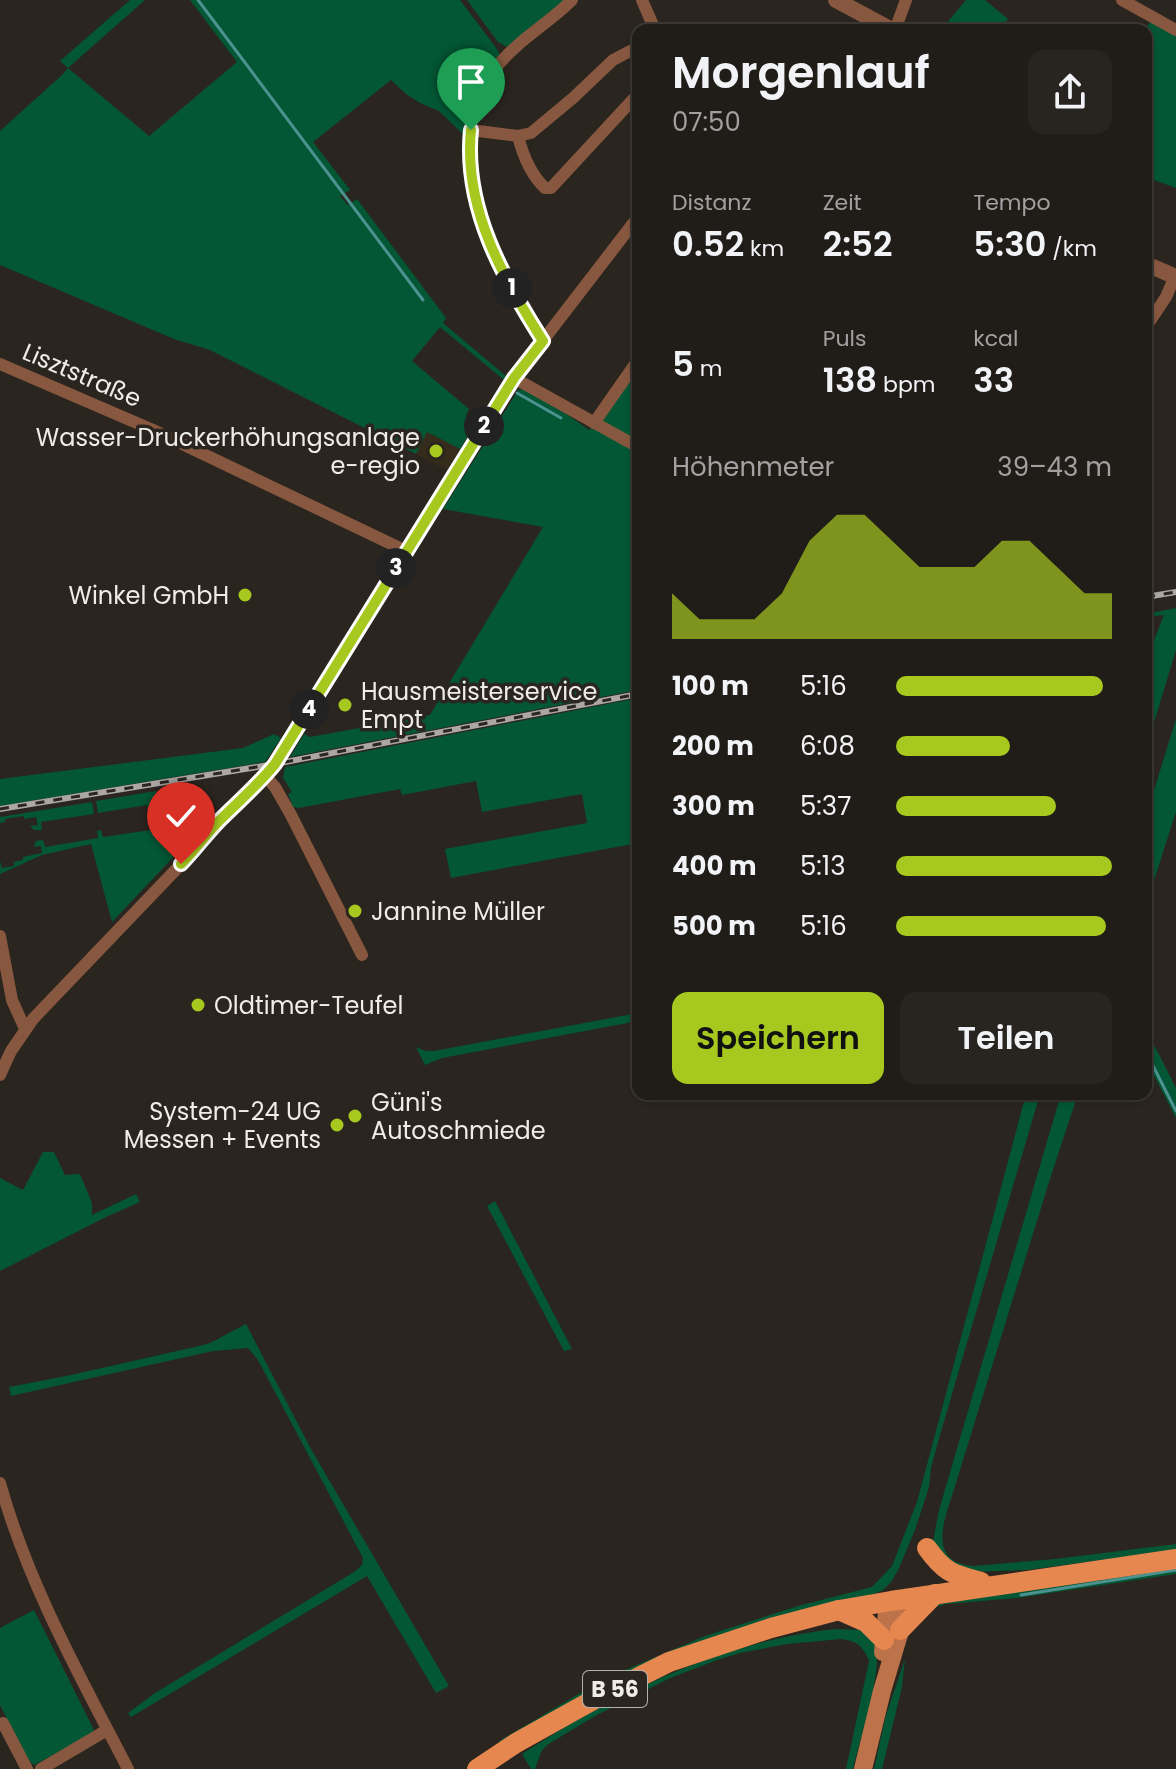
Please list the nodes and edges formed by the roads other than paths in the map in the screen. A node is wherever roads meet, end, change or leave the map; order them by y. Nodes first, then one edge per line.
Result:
1 (572, 0) edge
2 (642, 0) edge
3 (836, 0) edge
4 (906, 0) edge
5 (1122, 0) edge
6 (652, 24) edge
7 (882, 24) edge
8 (896, 24) edge
9 (1176, 30) edge
10 (632, 50) edge
11 (632, 100) edge
12 (471, 130) junction
13 (518, 136) junction
14 (632, 225) edge
15 (1152, 266) edge
16 (1176, 276) edge
17 (1152, 318) edge
18 (543, 341) junction
19 (0, 364) edge
20 (632, 369) edge
21 (514, 378) junction
22 (594, 423) junction
23 (632, 444) edge
24 (406, 551) junction
25 (265, 776) junction
26 (0, 936) edge
27 (362, 955) dead end
28 (25, 1029) junction
29 (0, 1075) edge
30 (0, 1483) edge
31 (927, 1548) dead end
32 (1176, 1559) edge
33 (993, 1585) junction
34 (935, 1594) junction
35 (900, 1599) junction
36 (839, 1610) junction
37 (892, 1635) junction
38 (3, 1723) dead end
39 (107, 1730) junction
40 (27, 1769) edge
41 (41, 1769) edge
42 (128, 1769) edge
43 (477, 1769) edge
44 (863, 1769) edge

1 - 12 street
2 - 6 street
3 - 7 street
4 - 8 street
5 - 9 street
10 - 13 street
11 - 13 street
12 - 13 street
12 - 18 street
14 - 18 street
15 - 16 street
16 - 17 street
18 - 21 street
19 - 24 street, Lisztstraße
20 - 22 street
21 - 22 street
21 - 24 street
22 - 23 street
24 - 25 street
25 - 27 street
25 - 28 street
26 - 28 street
28 - 29 street
30 - 39 street
31 - 33 main road, B 56
32 - 33 main road, B 56
33 - 34 main road, B 56
34 - 35 main road, B 56
34 - 37 main road
35 - 36 main road, B 56
35 - 37 main road
36 - 37 main road
36 - 43 main road, B 56
37 - 44 main road
38 - 40 street
39 - 41 street
39 - 42 street

